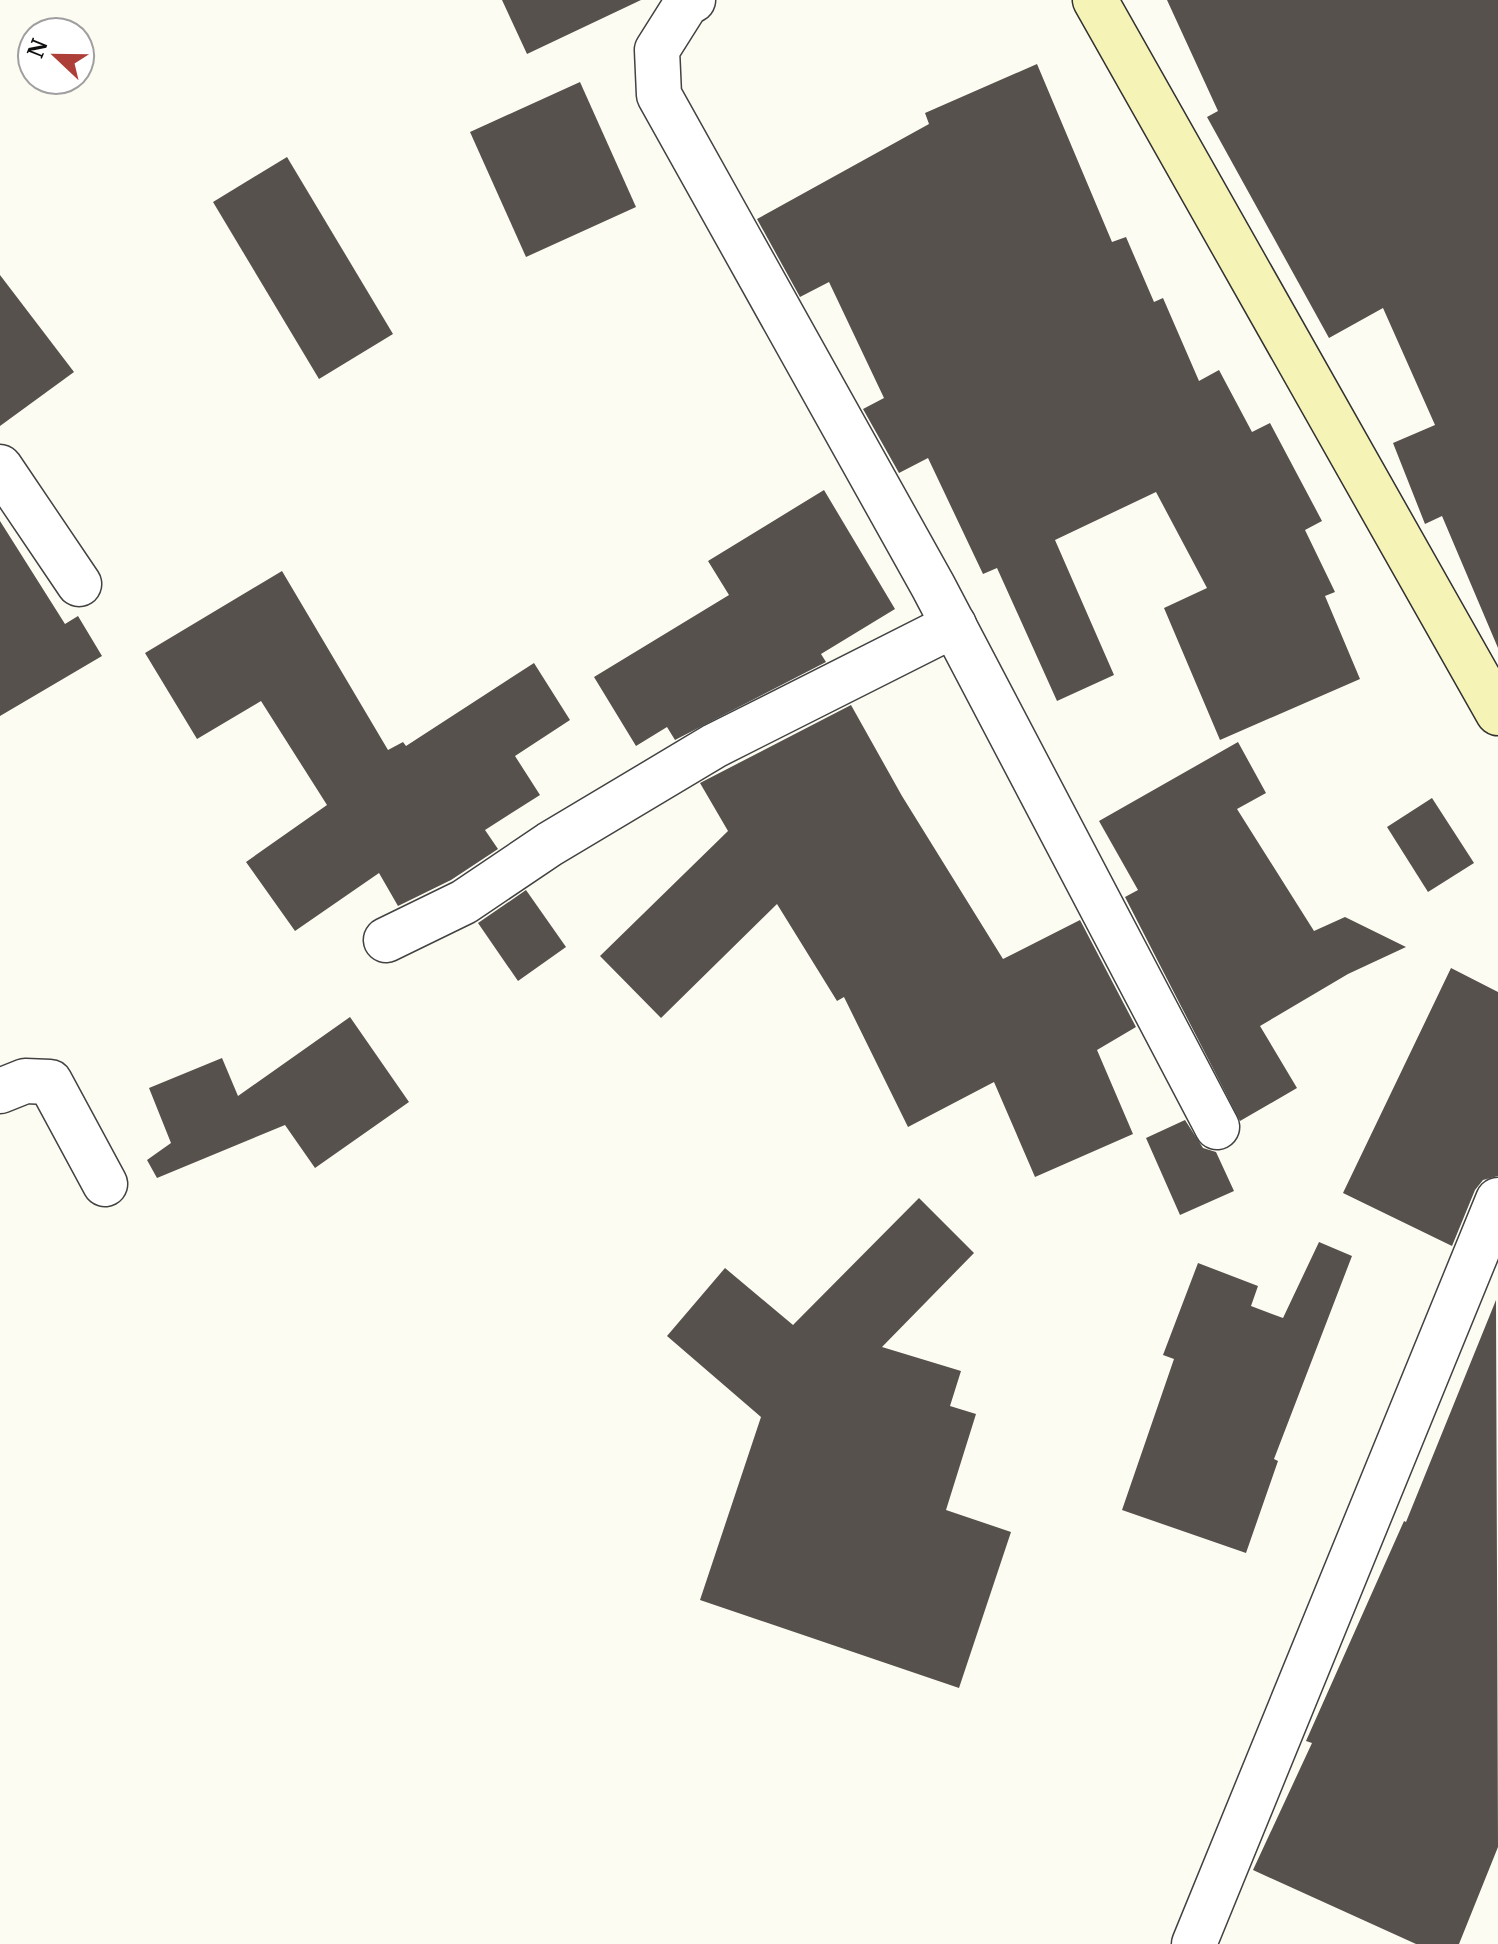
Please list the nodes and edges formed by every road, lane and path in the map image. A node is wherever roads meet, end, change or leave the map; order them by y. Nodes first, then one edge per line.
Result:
1 (693, 0) edge
2 (1095, 0) edge
3 (0, 467) edge
4 (79, 584) dead end
5 (954, 625) junction
6 (1498, 713) edge
7 (386, 940) dead end
8 (0, 1091) edge
9 (1217, 1127) dead end
10 (105, 1184) dead end
11 (1498, 1200) edge
12 (1194, 1944) edge

1 - 5 street
2 - 6 street
3 - 4 street
5 - 7 street
5 - 9 street
8 - 10 street
11 - 12 street

